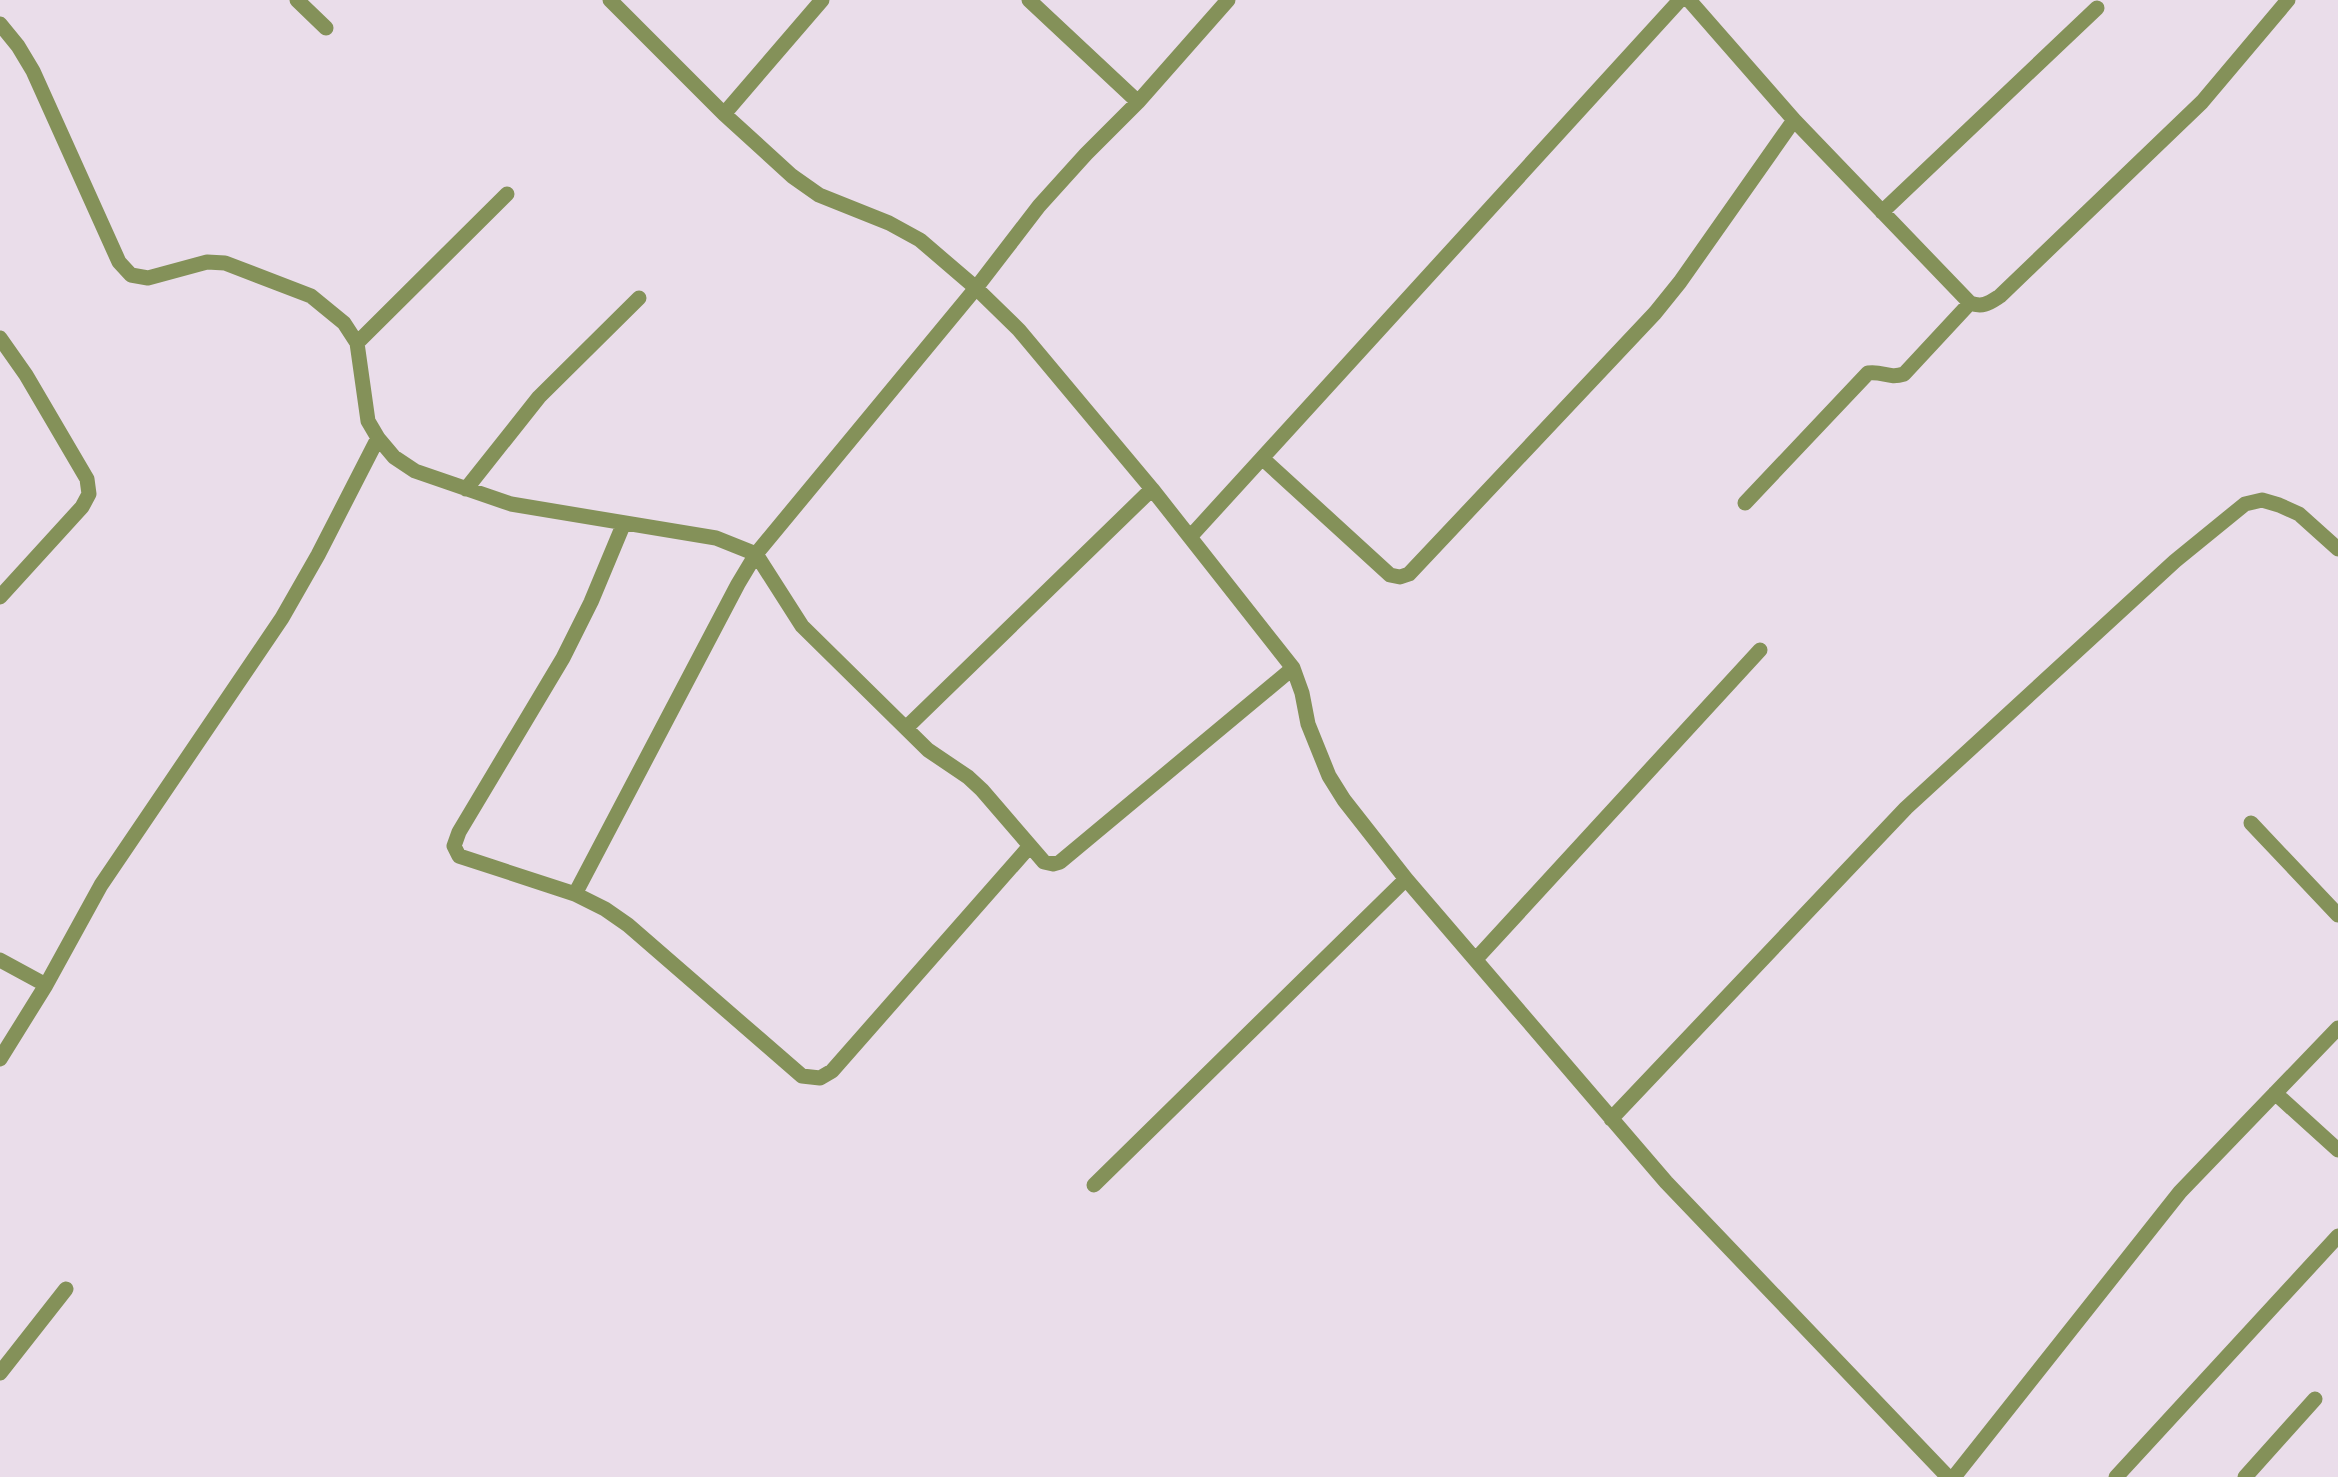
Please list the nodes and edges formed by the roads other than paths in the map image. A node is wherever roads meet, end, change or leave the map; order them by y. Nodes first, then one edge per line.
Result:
1 (297, 0) edge
2 (610, 0) edge
3 (822, 0) edge
4 (1029, 0) edge
5 (1228, 0) edge
6 (1680, 0) edge
7 (1689, 0) edge
8 (2288, 0) edge
9 (2097, 8) dead end
10 (0, 24) edge
11 (326, 28) dead end
12 (1138, 102) junction
13 (724, 114) junction
14 (1794, 120) junction
15 (507, 194) dead end
16 (1882, 212) junction
17 (976, 288) junction
18 (639, 298) dead end
19 (1970, 303) junction
20 (0, 338) edge
21 (357, 343) junction
22 (378, 438) junction
23 (1262, 458) junction
24 (466, 489) junction
25 (1152, 489) junction
26 (1745, 503) dead end
27 (624, 523) junction
28 (1190, 537) junction
29 (2338, 549) edge
30 (756, 554) junction
31 (0, 597) edge
32 (1760, 650) dead end
33 (1293, 668) junction
34 (907, 727) junction
35 (2251, 823) dead end
36 (1029, 847) junction
37 (1406, 879) junction
38 (575, 894) junction
39 (2338, 915) edge
40 (1476, 959) junction
41 (0, 960) edge
42 (46, 985) junction
43 (2338, 1028) edge
44 (0, 1059) edge
45 (2275, 1093) junction
46 (1611, 1119) junction
47 (2338, 1150) edge
48 (1094, 1185) dead end
49 (2338, 1236) edge
50 (66, 1289) dead end
51 (0, 1373) edge
52 (2315, 1399) dead end
53 (1948, 1477) edge
54 (1954, 1477) edge
55 (2116, 1477) edge
56 (2245, 1477) edge

1 - 11 street
2 - 13 street
3 - 13 street
4 - 12 street
5 - 12 street
6 - 23 street
7 - 14 street
8 - 19 street
9 - 16 street
10 - 21 street
12 - 17 street
13 - 17 street
14 - 16 street
14 - 23 street
15 - 21 street
16 - 19 street
17 - 25 street
17 - 30 street
18 - 24 street
19 - 26 street
20 - 31 street
21 - 22 street
22 - 24 street
22 - 42 street
23 - 28 street
24 - 27 street
25 - 28 street
25 - 34 street
27 - 30 street
27 - 38 street
28 - 33 street
29 - 46 street
30 - 34 street
30 - 38 street
32 - 40 street
33 - 36 street
33 - 37 street
34 - 36 street
35 - 39 street
36 - 38 street
37 - 40 street
37 - 48 street
40 - 46 street
41 - 42 street
42 - 44 street
43 - 45 street
45 - 47 street
45 - 54 street
46 - 53 street
49 - 55 street
50 - 51 street
52 - 56 street

